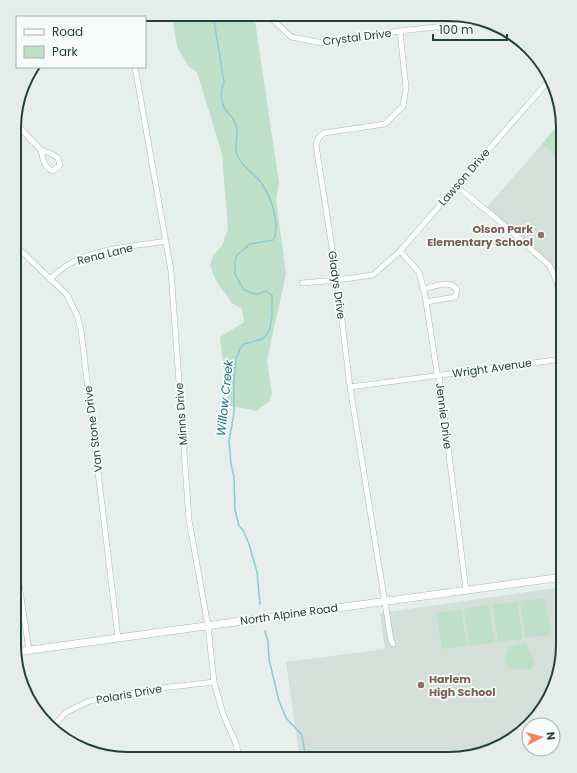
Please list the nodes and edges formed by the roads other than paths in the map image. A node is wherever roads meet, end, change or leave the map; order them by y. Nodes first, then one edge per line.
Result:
1 (274, 21) edge
2 (469, 23) edge
3 (400, 31) junction
4 (135, 68) edge
5 (546, 84) edge
6 (21, 130) edge
7 (41, 150) dead end
8 (456, 186) junction
9 (166, 241) junction
10 (400, 251) junction
11 (21, 253) edge
12 (50, 279) junction
13 (556, 279) edge
14 (337, 280) junction
15 (302, 283) dead end
16 (423, 289) junction
17 (426, 302) junction
18 (556, 360) edge
19 (439, 375) junction
20 (350, 387) junction
21 (556, 578) edge
22 (466, 590) junction
23 (21, 597) edge
24 (386, 600) junction
25 (208, 626) junction
26 (118, 638) junction
27 (394, 644) dead end
28 (29, 650) junction
29 (21, 651) edge
30 (214, 682) junction
31 (56, 724) edge
32 (238, 752) edge

1 - 3 street, Crystal Drive
2 - 3 street, Crystal Drive
3 - 14 street, Gladys Drive
4 - 9 street, Minns Drive
5 - 8 street, Lawson Drive
6 - 7 street
8 - 10 street, Lawson Drive
8 - 13 street
9 - 12 street, Rena Lane
9 - 25 street, Minns Drive
10 - 14 street, Lawson Drive
10 - 16 street, Jennie Drive
11 - 12 street, Van Stone Drive
12 - 26 street, Van Stone Drive
14 - 15 street, Lawson Drive
14 - 20 street, Gladys Drive
16 - 17 street, Jennie Drive
16 - 17 street
17 - 19 street, Jennie Drive
18 - 19 street, Wright Avenue
19 - 20 street, Wright Avenue
19 - 22 street, Jennie Drive
20 - 24 street, Gladys Drive
21 - 22 main road, North Alpine Road
22 - 24 main road, North Alpine Road
23 - 28 street
24 - 25 main road, North Alpine Road
24 - 27 street, Gladys Drive
25 - 26 main road, North Alpine Road
25 - 30 street, Minns Drive
26 - 28 main road, North Alpine Road
28 - 29 main road, North Alpine Road
30 - 31 street, Polaris Drive
30 - 32 street, Minns Drive

